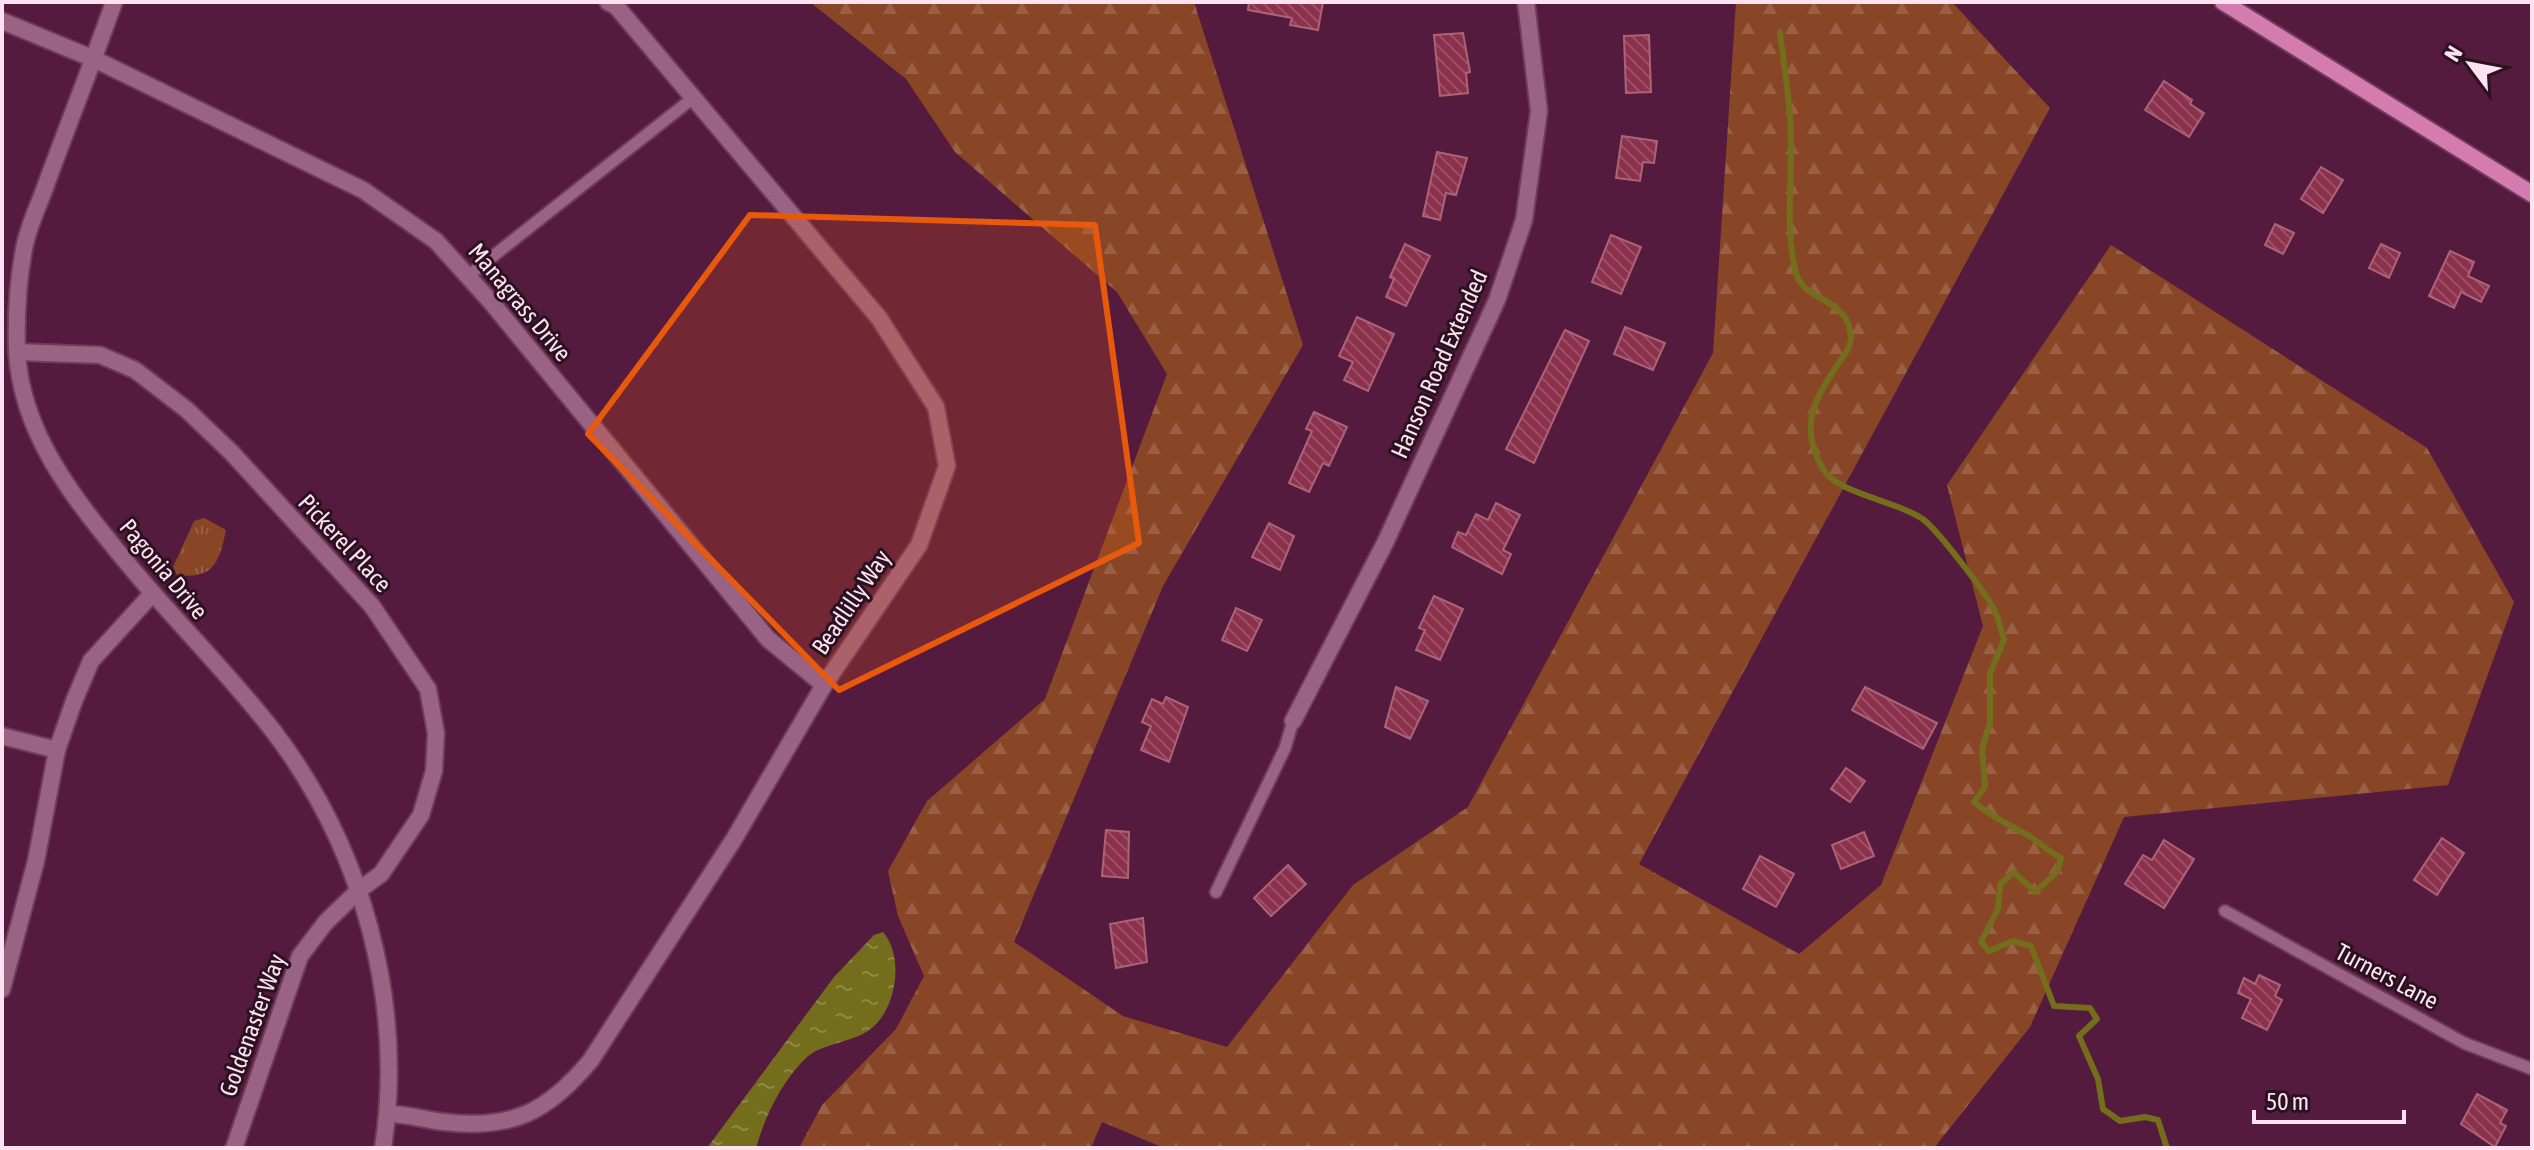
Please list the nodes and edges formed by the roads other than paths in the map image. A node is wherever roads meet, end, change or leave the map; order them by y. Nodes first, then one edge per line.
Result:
1 (114, 2) edge
2 (608, 2) edge
3 (1526, 2) edge
4 (2223, 2) edge
5 (2, 21) edge
6 (94, 59) junction
7 (693, 98) junction
8 (2532, 194) edge
9 (468, 276) junction
10 (17, 352) junction
11 (152, 594) junction
12 (824, 685) junction
13 (1293, 721) joint
14 (2, 736) edge
15 (57, 750) junction
16 (359, 890) junction
17 (1216, 892) dead end
18 (2225, 911) dead end
19 (2, 989) edge
20 (2532, 1069) edge
21 (388, 1114) junction
22 (234, 1148) edge
23 (383, 1148) edge

1 - 6 street, Pagonia Drive
2 - 7 street, Beadlilly Way
3 - 13 street, Hanson Road Extended
4 - 8 main road
5 - 6 street, Managrass Drive
6 - 9 street, Managrass Drive
6 - 10 street, Pagonia Drive
7 - 9 lane
7 - 12 street, Beadlilly Way
9 - 12 street, Managrass Drive
10 - 11 street, Pagonia Drive
10 - 16 street, Pickerel Place
11 - 15 street
11 - 16 street, Pagonia Drive
12 - 21 street, Beadlilly Way
13 - 17 lane
14 - 15 street
15 - 19 street
16 - 21 street, Pagonia Drive
16 - 22 street, Goldenaster Way
18 - 20 lane, Turners Lane
21 - 23 street, Pagonia Drive

